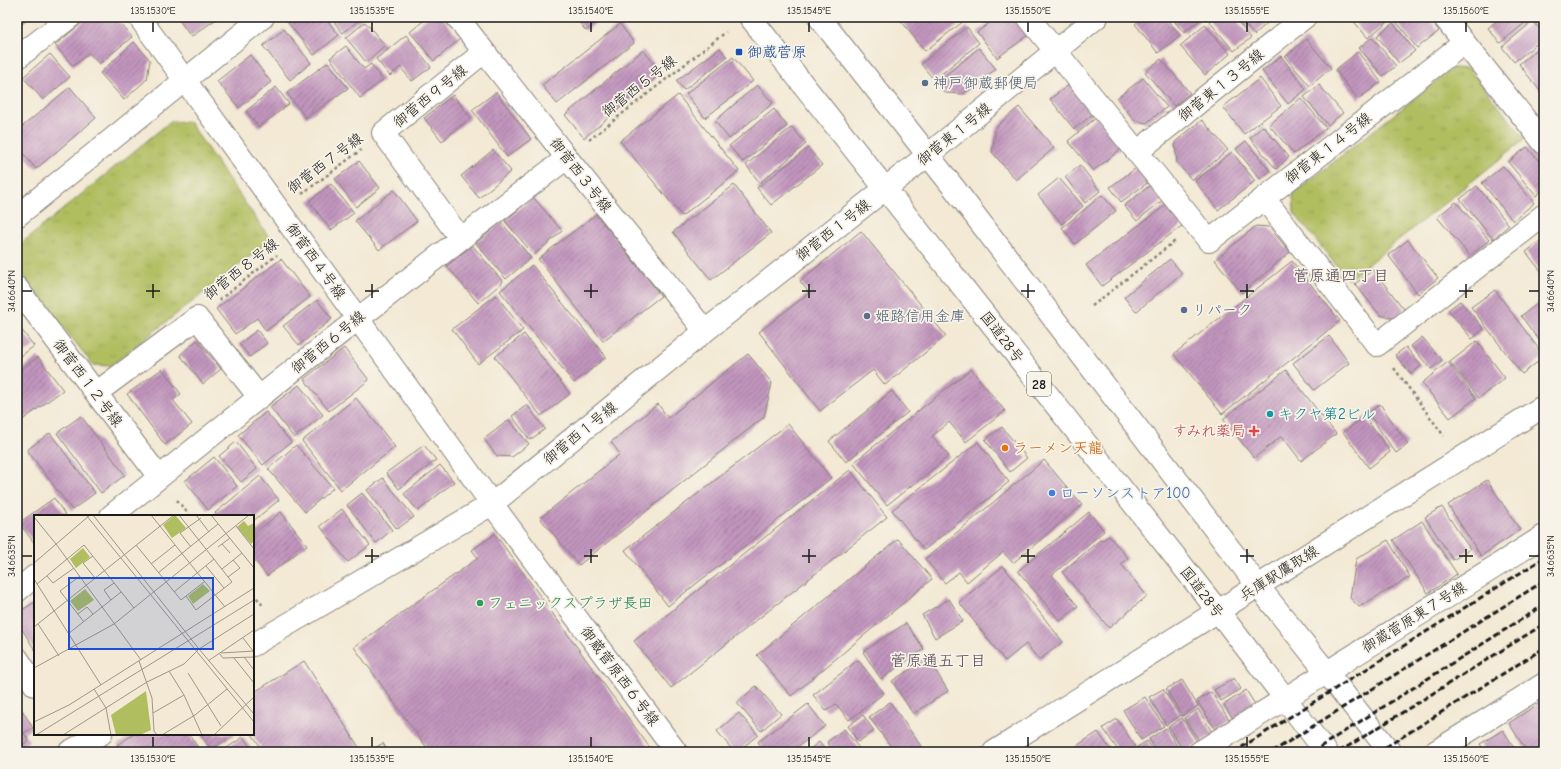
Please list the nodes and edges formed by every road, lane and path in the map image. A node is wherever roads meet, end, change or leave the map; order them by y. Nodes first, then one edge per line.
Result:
1 (70, 17) edge
2 (139, 17) edge
3 (263, 17) edge
4 (457, 17) edge
5 (750, 17) edge
6 (819, 17) edge
7 (1028, 17) edge
8 (1097, 17) edge
9 (1305, 17) edge
10 (1444, 17) edge
11 (726, 32) dead end
12 (1464, 43) junction
13 (484, 52) junction
14 (1055, 52) junction
15 (17, 58) edge
16 (184, 80) junction
17 (383, 133) junction
18 (1544, 143) edge
19 (1137, 152) junction
20 (928, 155) junction
21 (567, 158) junction
22 (885, 189) junction
23 (1264, 198) junction
24 (279, 211) junction
25 (1544, 215) edge
26 (17, 216) edge
27 (1196, 225) junction
28 (299, 238) junction
29 (460, 238) junction
30 (17, 288) edge
31 (1092, 306) dead end
32 (197, 318) junction
33 (358, 318) junction
34 (705, 331) junction
35 (1377, 345) junction
36 (96, 393) junction
37 (259, 398) junction
38 (1544, 406) edge
39 (1446, 438) dead end
40 (159, 477) junction
41 (492, 504) junction
42 (112, 515) edge
43 (1544, 536) edge
44 (34, 577) edge
45 (1258, 586) junction
46 (17, 591) edge
47 (1218, 611) junction
48 (254, 644) edge
49 (17, 658) edge
50 (1326, 672) junction
51 (34, 684) edge
52 (1544, 684) edge
53 (1285, 699) junction
54 (99, 735) edge
55 (73, 746) edge
56 (676, 752) edge
57 (994, 752) edge
58 (1200, 752) edge
59 (1326, 752) edge
60 (1390, 752) edge
61 (1435, 752) edge

1 - 15 main road
2 - 16 main road, 御菅西４号線
3 - 16 main road
4 - 13 main road, 御菅西３号線
5 - 22 main road, 国道28号 / 28
6 - 20 main road
7 - 14 main road, 御菅東１４号線
8 - 14 main road, 御菅東１号線
9 - 19 main road, 御菅東１３号線
10 - 12 main road
11 - 21 path, 御菅西５号線
12 - 18 main road
12 - 23 main road, 御菅東１４号線
13 - 17 main road, 御菅西９号線
13 - 21 main road, 御菅西３号線
14 - 19 main road, 御菅東１４号線
14 - 20 main road, 御菅東１号線
16 - 24 main road, 御菅西４号線
16 - 26 main road
17 - 24 path, 御菅西７号線
17 - 29 main road, 御菅西９号線
19 - 27 main road, 御菅東１４号線
20 - 22 main road, 御菅東１号線
20 - 45 main road
21 - 29 main road, 御菅西６号線
21 - 34 main road, 御菅西３号線
22 - 34 main road, 御菅西１号線
22 - 47 main road, 国道28号 / 28
23 - 27 main road, 御菅東１４号線
23 - 35 main road
24 - 28 main road, 御菅西４号線
25 - 35 main road
27 - 31 path
28 - 32 path, 御菅西８号線
28 - 33 main road, 御菅西４号線
29 - 33 main road, 御菅西６号線
30 - 36 main road, 御菅西１２号線
32 - 36 main road
32 - 37 main road
33 - 37 main road, 御菅西６号線
33 - 41 main road, 御菅西４号線
34 - 41 main road, 御菅西１号線
35 - 39 path
36 - 40 main road, 御菅西１２号線
37 - 40 main road, 御菅西６号線
38 - 45 main road, 兵庫駅鷹取線
40 - 42 main road, 御菅西６号線
41 - 48 main road, 御菅西１号線
41 - 56 main road, 御蔵菅原西６号線
43 - 50 main road, 御蔵菅原東７号線
44 - 46 main road
45 - 47 main road, 兵庫駅鷹取線
45 - 50 main road
47 - 53 main road, 国道28号 / 28
47 - 57 main road, 兵庫駅鷹取線
49 - 51 main road
50 - 53 main road, 御蔵菅原東７号線
50 - 60 main road
52 - 61 main road
53 - 58 main road, 御蔵菅原東７号線
53 - 59 main road, 国道28号 / 28
54 - 55 main road

